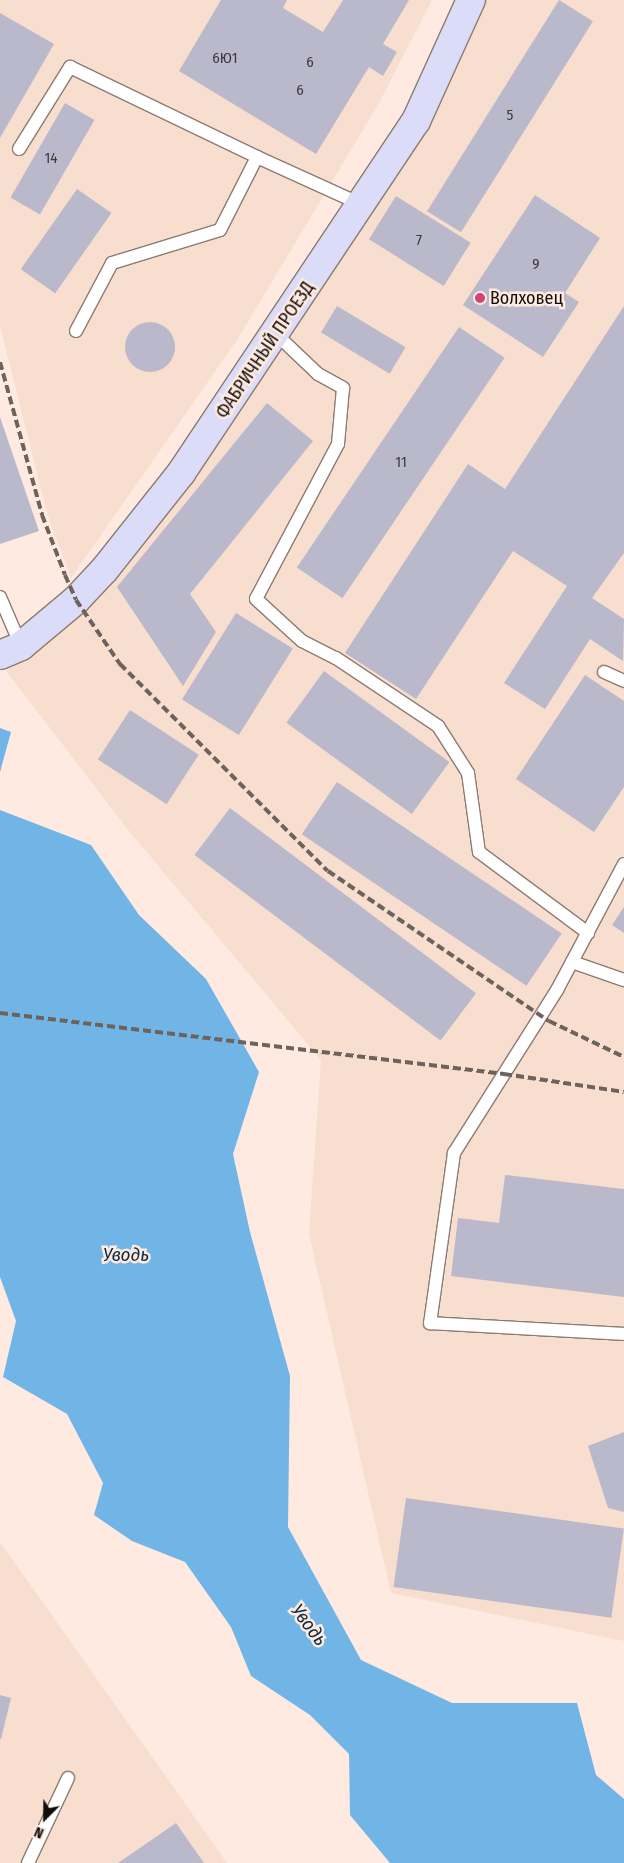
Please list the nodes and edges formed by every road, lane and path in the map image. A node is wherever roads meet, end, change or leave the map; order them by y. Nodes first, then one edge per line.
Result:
1 (471, 0) edge
2 (19, 149) dead end
3 (257, 158) junction
4 (363, 205) junction
5 (76, 331) dead end
6 (276, 334) junction
7 (0, 597) edge
8 (10, 650) edge
9 (604, 672) dead end
10 (624, 681) edge
11 (624, 864) edge
12 (588, 933) junction
13 (572, 962) junction
14 (624, 980) edge
15 (624, 1334) edge
16 (68, 1778) dead end
17 (28, 1863) edge

1 - 4 main road, ФАБРИЧНЫЙ ПРОЕЗД
2 - 3 lane
3 - 4 lane
3 - 5 lane
4 - 6 main road, ФАБРИЧНЫЙ ПРОЕЗД
6 - 8 main road, ФАБРИЧНЫЙ ПРОЕЗД
6 - 12 lane
7 - 8 lane
9 - 10 lane
11 - 12 lane
12 - 13 lane
13 - 14 lane
13 - 15 lane
16 - 17 lane

